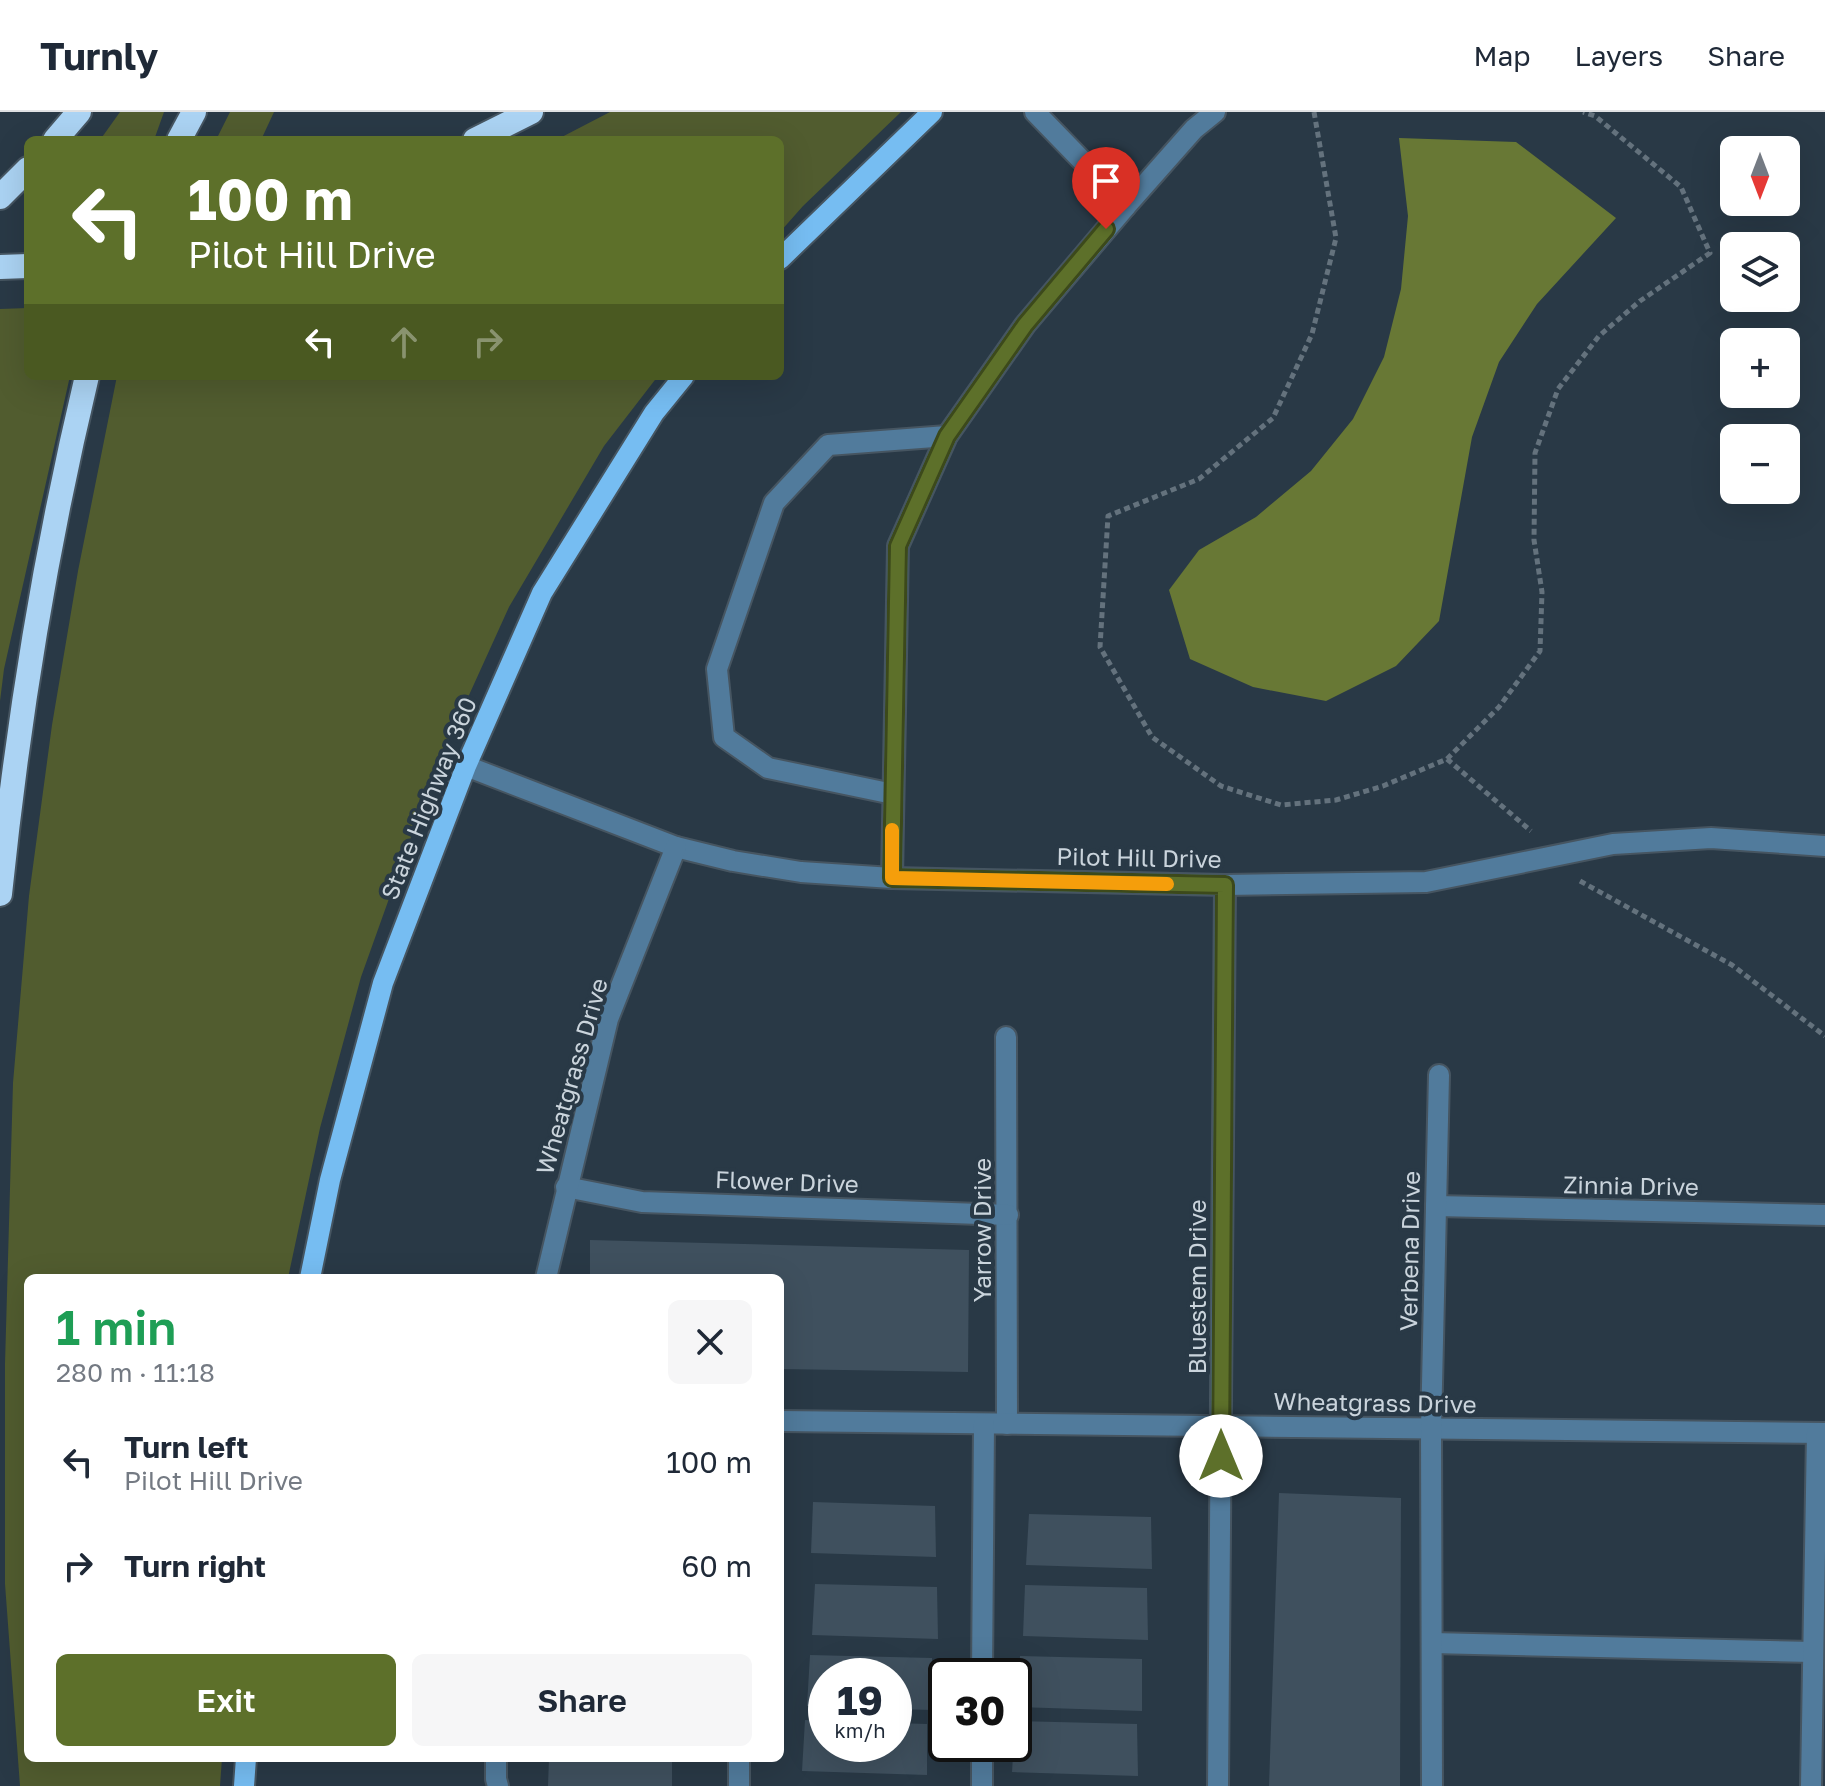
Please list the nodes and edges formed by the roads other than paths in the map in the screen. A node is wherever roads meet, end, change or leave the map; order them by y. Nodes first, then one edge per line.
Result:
1 (79, 112) edge
2 (194, 112) edge
3 (531, 112) edge
4 (932, 112) edge
5 (1035, 112) edge
6 (1215, 112) edge
7 (58, 136) edge
8 (181, 136) edge
9 (483, 136) edge
10 (24, 173) edge
11 (0, 197) edge
12 (1126, 206) junction
13 (784, 255) edge
14 (24, 266) edge
15 (0, 267) edge
16 (86, 380) edge
17 (681, 380) edge
18 (947, 436) junction
19 (466, 766) junction
20 (893, 794) junction
21 (1825, 846) edge
22 (676, 847) junction
23 (892, 878) junction
24 (1225, 885) junction
25 (0, 894) edge
26 (1006, 1037) dead end
27 (1439, 1075) dead end
28 (566, 1187) junction
29 (1436, 1206) junction
30 (1008, 1215) junction
31 (1825, 1215) edge
32 (311, 1274) edge
33 (547, 1274) edge
34 (784, 1421) edge
35 (984, 1424) junction
36 (1007, 1424) junction
37 (1221, 1426) junction
38 (1431, 1429) junction
39 (1821, 1433) edge
40 (1432, 1643) junction
41 (1813, 1652) junction
42 (982, 1658) edge
43 (246, 1762) edge
44 (496, 1762) edge
45 (739, 1762) edge
46 (982, 1762) edge
47 (244, 1786) edge
48 (498, 1786) edge
49 (739, 1786) edge
50 (982, 1786) edge
51 (1218, 1786) edge
52 (1432, 1786) edge
53 (1811, 1786) edge

1 - 7 highway
2 - 8 highway
3 - 9 highway
4 - 13 main road
5 - 12 street
6 - 12 street
10 - 11 highway
12 - 18 street
14 - 15 highway
16 - 25 highway
17 - 19 main road, State Highway 360
18 - 20 street
18 - 20 street
19 - 22 street, Pilot Hill Drive
19 - 32 main road, State Highway 360
20 - 23 street
21 - 24 street, Pilot Hill Drive
22 - 23 street, Pilot Hill Drive
22 - 28 street, Wheatgrass Drive
23 - 24 street, Pilot Hill Drive
24 - 37 street, Bluestem Drive
26 - 30 street, Yarrow Drive
27 - 29 street, Verbena Drive
28 - 30 street, Flower Drive
28 - 33 street, Wheatgrass Drive
29 - 31 street, Zinnia Drive
29 - 38 street, Verbena Drive
30 - 36 street, Yarrow Drive
34 - 35 street, Wheatgrass Drive
35 - 36 street, Wheatgrass Drive
35 - 42 street
36 - 37 street, Wheatgrass Drive
37 - 38 street, Wheatgrass Drive
37 - 51 street, Bluestem Drive
38 - 39 street, Wheatgrass Drive
38 - 40 street, Verbena Drive
39 - 41 street
40 - 41 street
40 - 52 street, Verbena Drive
41 - 53 street
43 - 47 main road
44 - 48 street
45 - 49 street
46 - 50 street

